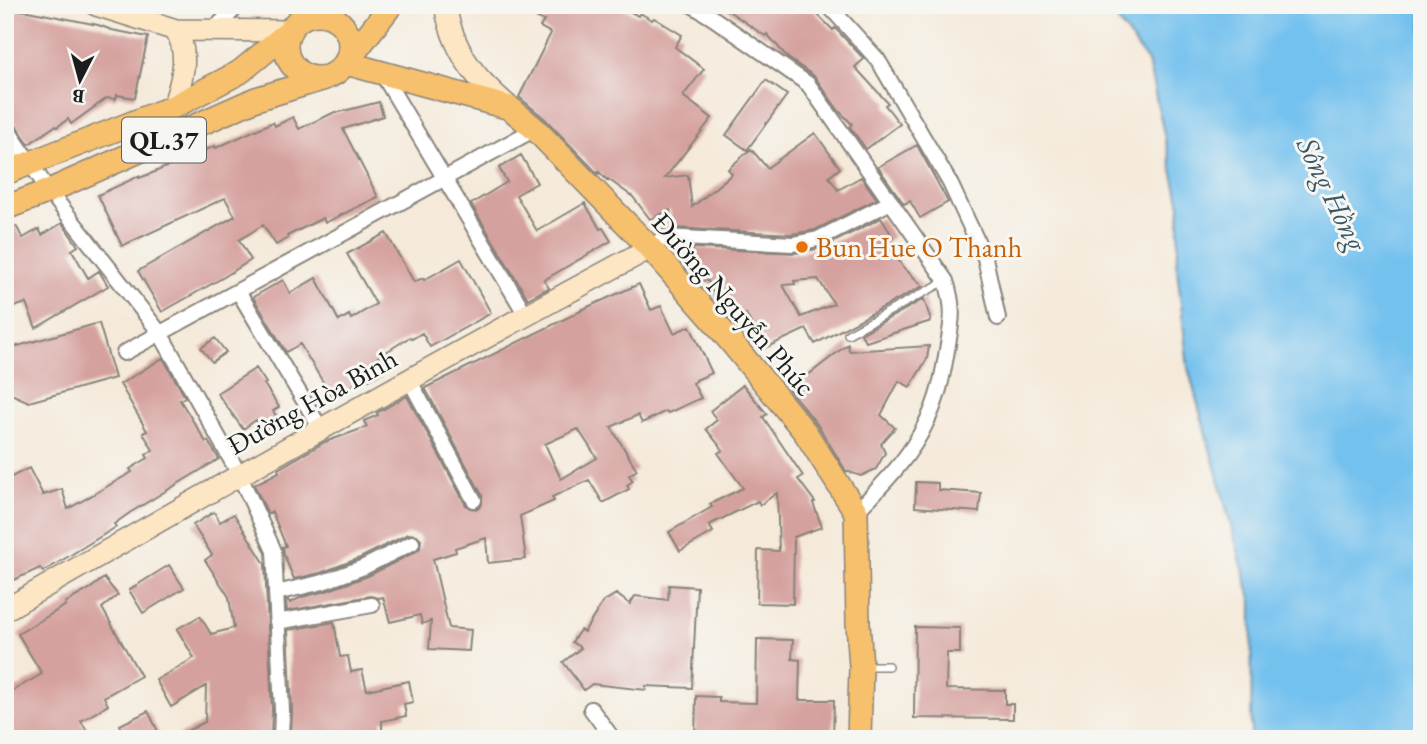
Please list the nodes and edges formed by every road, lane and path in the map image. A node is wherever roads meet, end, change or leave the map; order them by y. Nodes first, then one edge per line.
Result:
1 (96, 5) edge
2 (239, 5) edge
3 (341, 5) edge
4 (391, 5) edge
5 (444, 5) edge
6 (692, 5) edge
7 (828, 5) edge
8 (316, 14) junction
9 (176, 30) junction
10 (214, 30) junction
11 (290, 31) junction
12 (346, 63) junction
13 (381, 72) junction
14 (325, 78) junction
15 (173, 107) junction
16 (510, 108) junction
17 (5, 126) edge
18 (535, 129) junction
19 (30, 163) junction
20 (5, 173) edge
21 (444, 178) junction
22 (49, 191) junction
23 (891, 202) junction
24 (5, 208) edge
25 (650, 248) junction
26 (946, 281) junction
27 (237, 291) junction
28 (526, 315) junction
29 (998, 318) dead end
30 (160, 333) junction
31 (848, 334) dead end
32 (124, 353) dead end
33 (409, 379) junction
34 (321, 429) junction
35 (239, 474) junction
36 (474, 500) dead end
37 (856, 512) junction
38 (412, 543) dead end
39 (276, 593) junction
40 (372, 605) dead end
41 (5, 610) edge
42 (277, 622) junction
43 (888, 666) dead end
44 (861, 667) junction
45 (591, 709) dead end
46 (281, 739) edge
47 (613, 739) edge
48 (859, 739) edge

1 - 9 street
2 - 10 street
3 - 8 main road
4 - 12 main road
5 - 16 street
6 - 23 street
7 - 29 street
8 - 11 main road, QL.37
8 - 12 main road
9 - 10 street
9 - 15 street
10 - 11 street
11 - 14 main road
11 - 15 main road, QL.37
12 - 13 main road, Đường Nguyễn Phúc
12 - 14 main road, QL.37
13 - 16 main road, Đường Nguyễn Phúc
13 - 21 street
14 - 22 main road, QL.37
15 - 19 main road, QL.37
16 - 18 main road, Đường Nguyễn Phúc
17 - 19 street
18 - 21 street
18 - 25 main road, Đường Nguyễn Phúc
19 - 20 main road, QL.37
19 - 22 street
21 - 27 street
21 - 28 street
22 - 24 main road, QL.37
22 - 30 street
23 - 25 street
23 - 26 street
25 - 28 street, Đường Hòa Bình
25 - 37 main road, Đường Nguyễn Phúc
26 - 31 lane
26 - 37 street
27 - 30 street
27 - 34 street
28 - 33 street, Đường Hòa Bình
30 - 32 street
30 - 35 street
33 - 34 street, Đường Hòa Bình
33 - 36 street
34 - 35 street, Đường Hòa Bình
35 - 39 street
35 - 41 street, Đường Hòa Bình
37 - 44 main road
38 - 39 street
39 - 42 street
40 - 42 street
42 - 46 street
43 - 44 lane
44 - 48 main road
45 - 47 street

